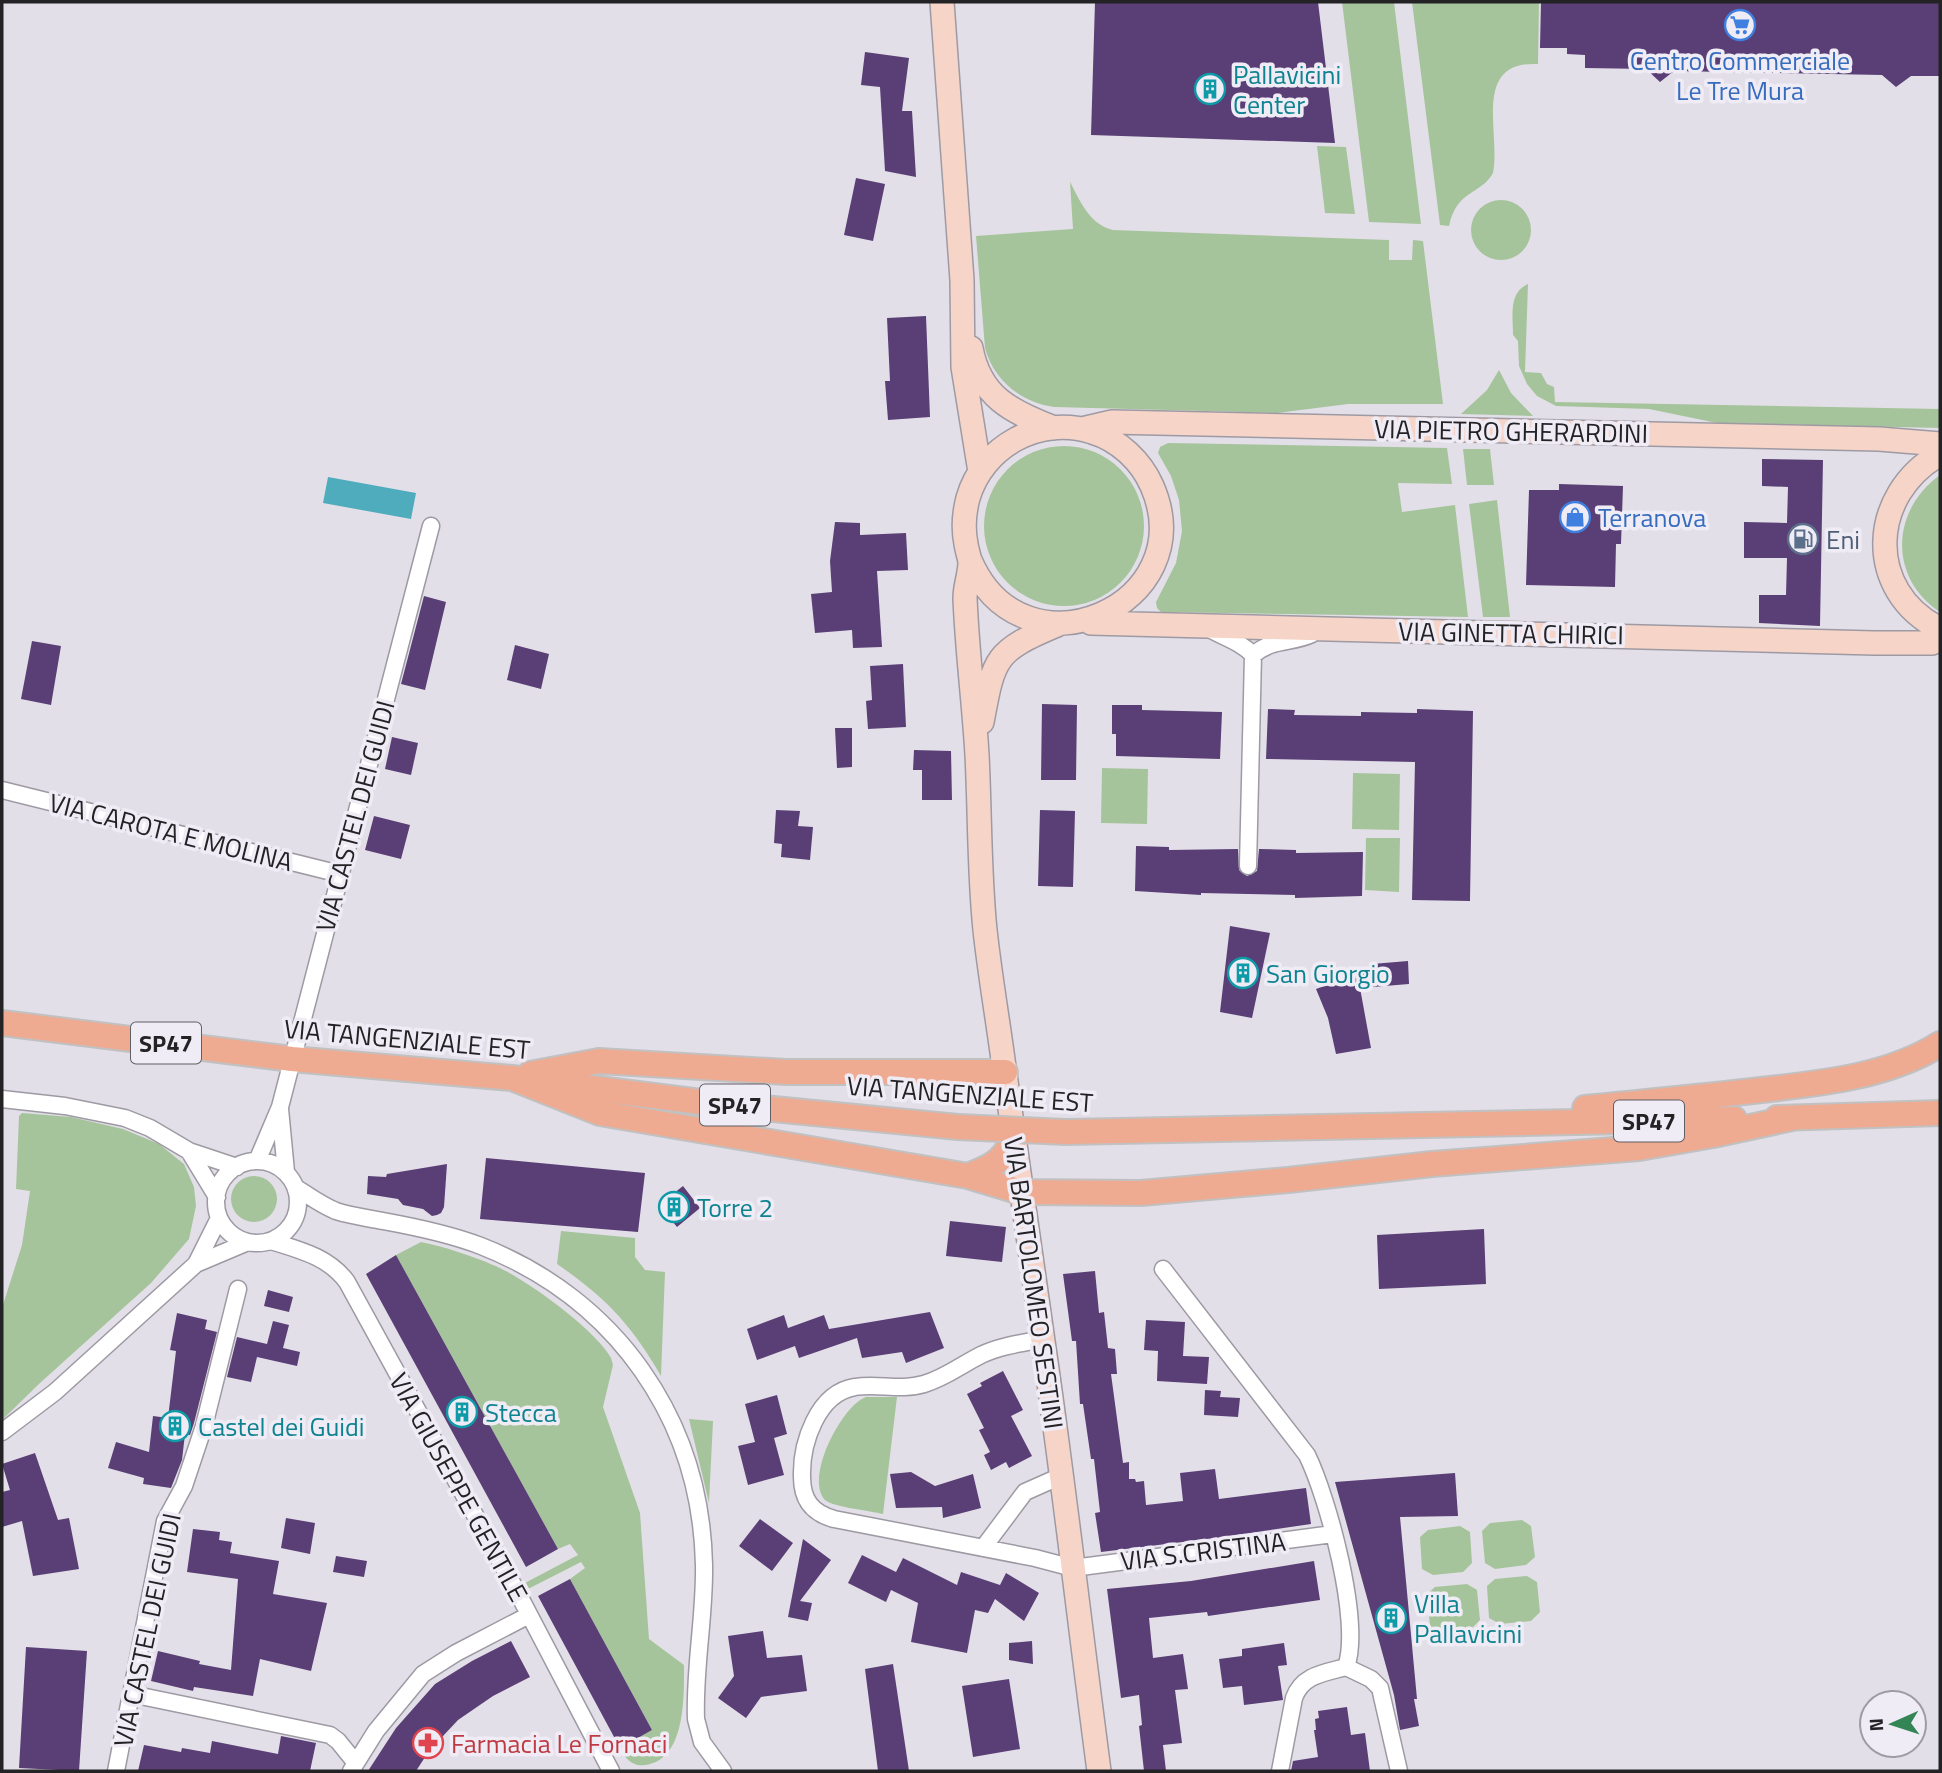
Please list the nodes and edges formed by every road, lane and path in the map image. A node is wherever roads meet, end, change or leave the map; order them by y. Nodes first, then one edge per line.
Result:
1 (942, 2) edge
2 (963, 311) junction
3 (1054, 428) junction
4 (1082, 429) junction
5 (1940, 444) edge
6 (1940, 454) edge
7 (980, 472) junction
8 (431, 526) dead end
9 (970, 560) junction
10 (1070, 623) junction
11 (1204, 626) junction
12 (1321, 629) junction
13 (1940, 629) edge
14 (1940, 639) edge
15 (1253, 655) junction
16 (977, 753) junction
17 (2, 790) edge
18 (1248, 866) dead end
19 (340, 874) junction
20 (2, 1023) edge
21 (1940, 1044) edge
22 (292, 1059) junction
23 (1005, 1072) junction
24 (512, 1078) junction
25 (2, 1099) edge
26 (280, 1107) junction
27 (1940, 1113) edge
28 (1792, 1118) junction
29 (1506, 1125) junction
30 (1014, 1140) junction
31 (189, 1151) junction
32 (257, 1161) junction
33 (237, 1167) junction
34 (286, 1172) junction
35 (968, 1176) junction
36 (295, 1187) junction
37 (1021, 1192) junction
38 (217, 1198) junction
39 (219, 1218) junction
40 (271, 1241) junction
41 (248, 1242) junction
42 (195, 1264) junction
43 (1163, 1269) dead end
44 (238, 1289) dead end
45 (1043, 1339) junction
46 (2, 1432) edge
47 (1060, 1476) junction
48 (1332, 1534) junction
49 (983, 1548) junction
50 (1073, 1568) junction
51 (529, 1615) junction
52 (1346, 1667) junction
53 (131, 1694) junction
54 (353, 1767) edge
55 (116, 1771) edge
56 (611, 1771) edge
57 (723, 1771) edge
58 (1099, 1771) edge
59 (1280, 1771) edge
60 (1399, 1771) edge

1 - 2 main road
2 - 3 main road
2 - 7 main road
3 - 4 main road
3 - 7 main road
4 - 5 main road, VIA PIETRO GHERARDINI
4 - 10 main road
6 - 13 main road
7 - 9 main road
8 - 19 street, VIA CASTEL DEI GUIDI
9 - 10 main road
9 - 16 main road
10 - 11 main road, VIA GINETTA CHIRICI
10 - 16 main road
11 - 12 main road, VIA GINETTA CHIRICI
11 - 15 street
12 - 14 main road, VIA GINETTA CHIRICI
12 - 15 street
15 - 18 street
16 - 23 main road, VIA BARTOLOMEO SESTINI
17 - 19 street, VIA CAROTA E MOLINA
19 - 22 street, VIA CASTEL DEI GUIDI
20 - 22 main road, VIA TANGENZIALE EST / SP47
21 - 29 main road
22 - 24 main road, VIA TANGENZIALE EST / SP47
22 - 26 street, VIA CASTEL DEI GUIDI
23 - 24 main road
23 - 30 main road, VIA BARTOLOMEO SESTINI
24 - 29 main road, VIA TANGENZIALE EST / SP47, bridge
24 - 35 main road
25 - 31 street
26 - 32 street, VIA CASTEL DEI GUIDI
26 - 34 street, VIA CASTEL DEI GUIDI
27 - 28 main road, VIA TANGENZIALE EST / SP47
28 - 29 main road, VIA TANGENZIALE EST / SP47
28 - 37 main road
30 - 35 main road
30 - 37 main road, VIA BARTOLOMEO SESTINI
31 - 33 street
31 - 38 street
32 - 33 street
32 - 34 street
33 - 38 street
34 - 36 street
35 - 37 main road
36 - 40 street
36 - 57 street
37 - 45 main road, VIA BARTOLOMEO SESTINI
38 - 39 street
39 - 41 street
39 - 42 street
40 - 41 street
40 - 51 street, VIA GIUSEPPE GENTILE
41 - 42 street
42 - 46 street
43 - 48 street
44 - 53 street, VIA CASTEL DEI GUIDI
45 - 47 main road, VIA BARTOLOMEO SESTINI
45 - 49 street
47 - 49 street
47 - 50 main road, VIA BARTOLOMEO SESTINI
48 - 50 street, VIA S.CRISTINA
48 - 52 street
49 - 50 street
50 - 58 main road, VIA BARTOLOMEO SESTINI
51 - 54 street
51 - 56 street, VIA GIUSEPPE GENTILE
52 - 59 street
52 - 60 street
53 - 54 street
53 - 55 street, VIA CASTEL DEI GUIDI

